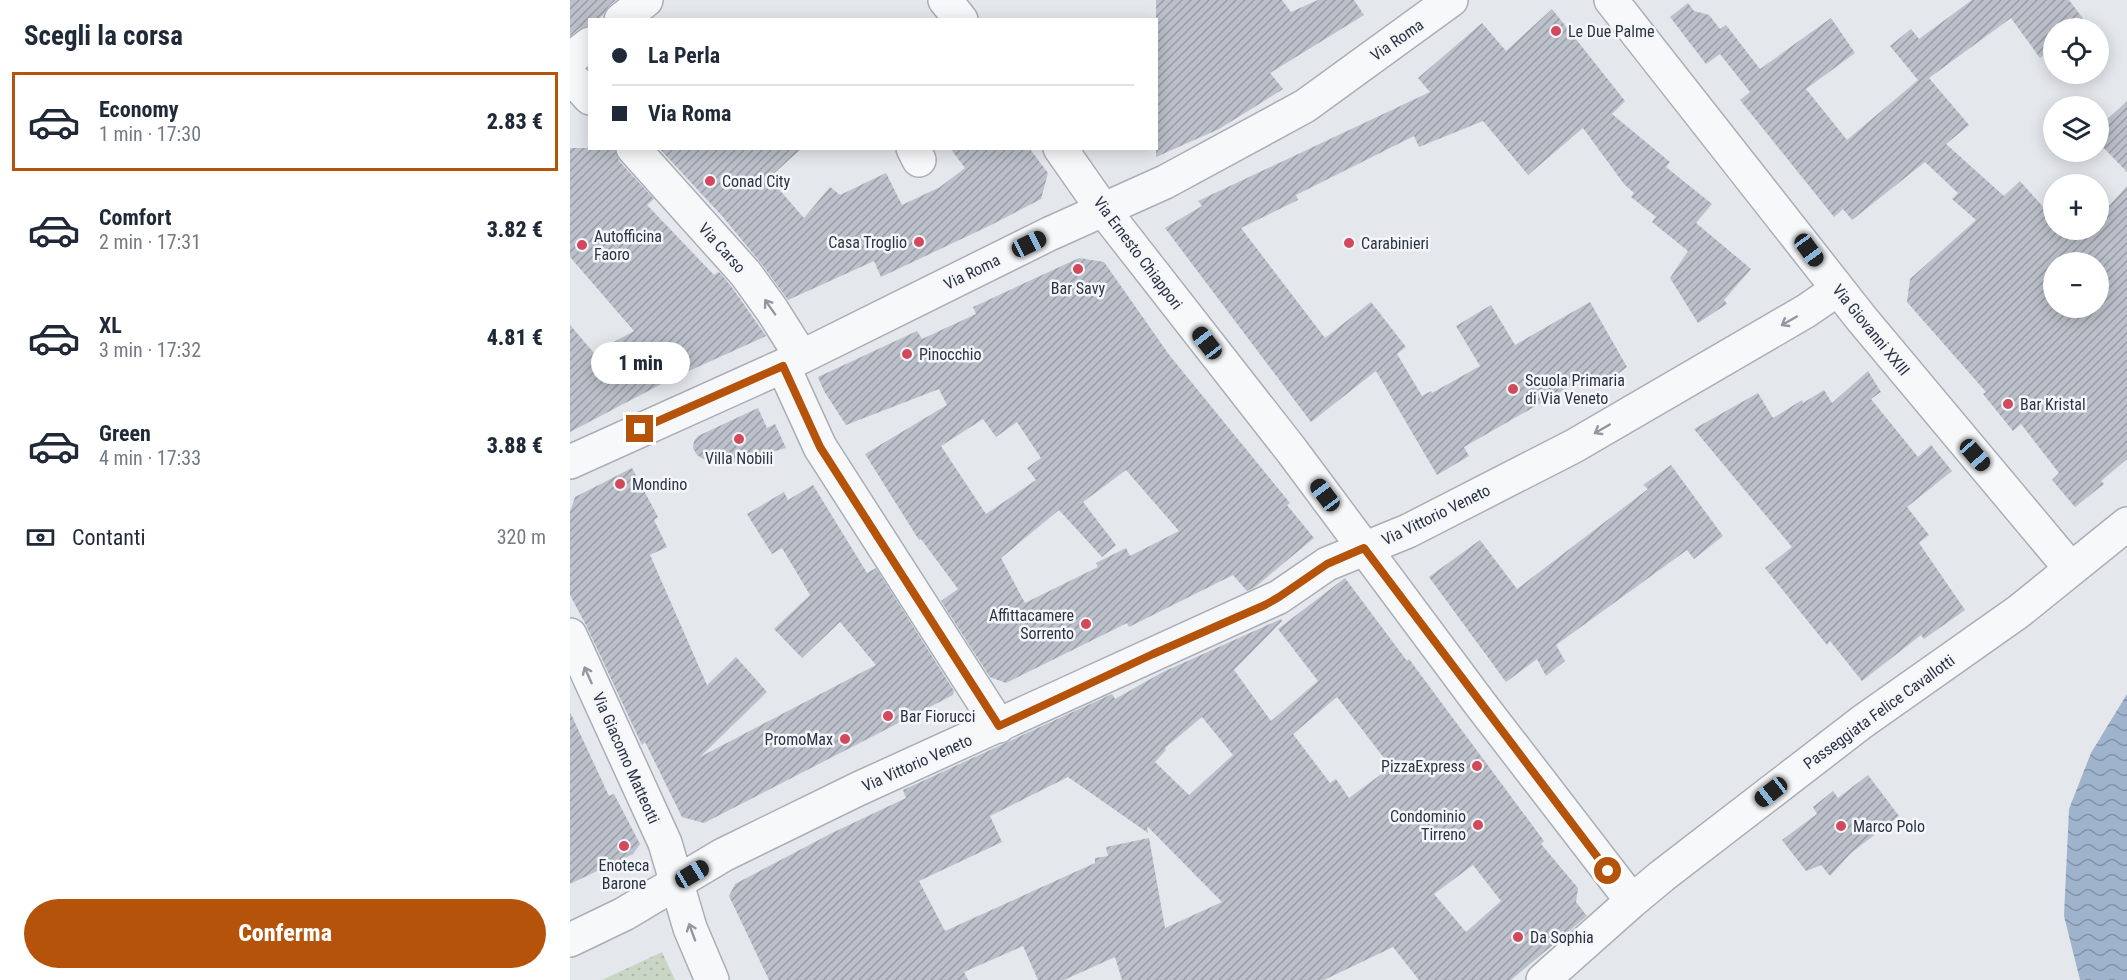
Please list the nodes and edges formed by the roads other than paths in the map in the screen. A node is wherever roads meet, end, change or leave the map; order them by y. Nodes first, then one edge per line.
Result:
1 (646, 0) edge
2 (945, 0) edge
3 (1451, 0) edge
4 (1611, 0) edge
5 (624, 18) edge
6 (959, 18) edge
7 (588, 46) edge
8 (570, 59) edge
9 (570, 76) edge
10 (588, 96) edge
11 (635, 150) edge
12 (1061, 150) edge
13 (1102, 208) junction
14 (1838, 289) junction
15 (792, 361) junction
16 (570, 462) edge
17 (2127, 524) edge
18 (1364, 548) junction
19 (2071, 569) junction
20 (570, 635) edge
21 (999, 726) junction
22 (677, 883) junction
23 (1632, 900) junction
24 (570, 940) edge
25 (712, 980) edge
26 (1543, 980) edge

1 - 5 street
2 - 6 street
3 - 13 street, Via Roma
4 - 14 street, Via Giovanni XXIII
7 - 8 street
9 - 10 street
15 -> 11 street, Via Carso
12 - 13 street, Via Ernesto Chiappori
13 - 15 street, Via Roma
13 - 18 street, Via Ernesto Chiappori
14 -> 18 street, Via Vittorio Veneto
14 - 19 street, Via Giovanni XXIII
15 - 16 street, Via Roma
15 - 21 street, Via Carso
17 - 19 street, Passeggiata Felice Cavallotti
18 - 21 street, Via Vittorio Veneto
18 - 23 street, Via Ernesto Chiappori
19 - 23 street, Passeggiata Felice Cavallotti
22 -> 20 street, Via Giacomo Matteotti
21 - 22 street, Via Vittorio Veneto
22 - 24 street, Via Vittorio Veneto
25 -> 22 street, Via Giacomo Matteotti
23 - 26 street, Passeggiata Felice Cavallotti

